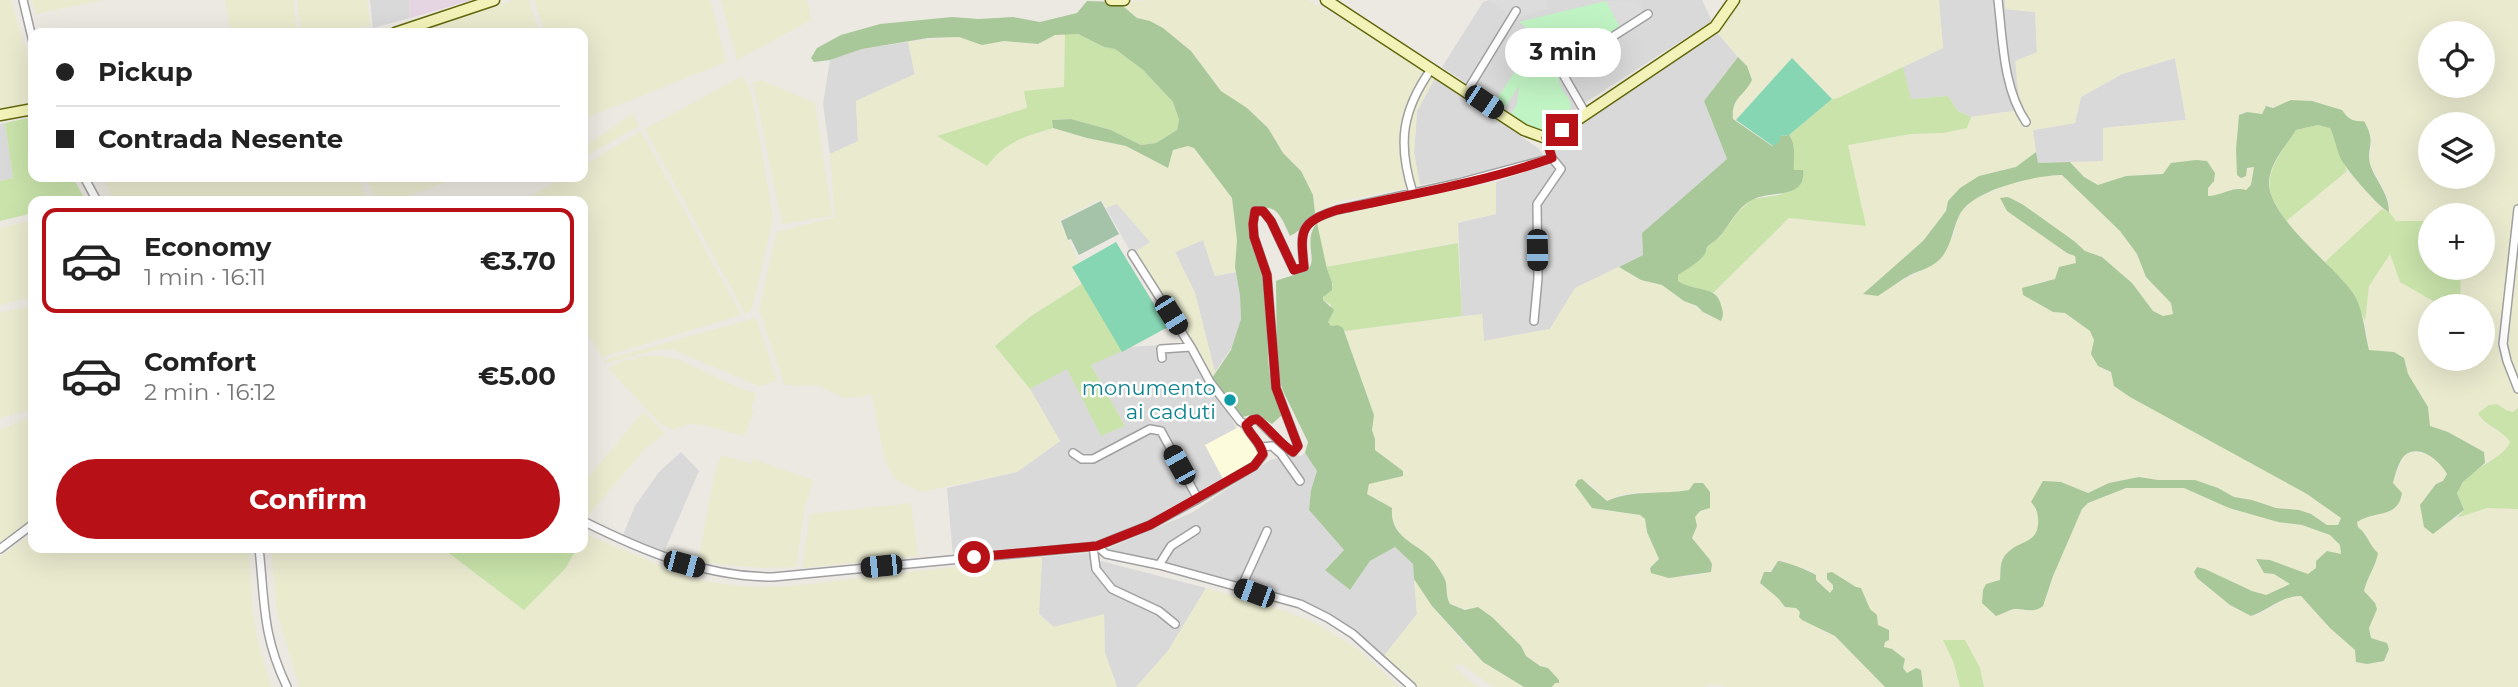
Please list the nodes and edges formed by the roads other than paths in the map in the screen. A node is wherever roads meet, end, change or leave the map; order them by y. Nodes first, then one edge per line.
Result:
1 (23, 0) edge
2 (494, 0) edge
3 (1111, 0) edge
4 (1124, 0) edge
5 (1326, 0) edge
6 (1734, 0) edge
7 (1998, 0) edge
8 (1516, 11) dead end
9 (1648, 14) dead end
10 (30, 28) edge
11 (410, 28) edge
12 (1432, 68) junction
13 (1466, 91) junction
14 (28, 110) edge
15 (1586, 114) junction
16 (0, 115) edge
17 (2026, 122) dead end
18 (1546, 138) junction
19 (1552, 158) junction
20 (1413, 193) junction
21 (2518, 208) edge
22 (1132, 254) dead end
23 (1534, 321) dead end
24 (1191, 347) junction
25 (1162, 358) dead end
26 (2518, 388) edge
27 (1246, 425) junction
28 (1262, 447) junction
29 (1073, 453) dead end
30 (1300, 481) dead end
31 (1198, 499) junction
32 (588, 524) edge
33 (28, 528) edge
34 (1196, 530) dead end
35 (1267, 531) dead end
36 (1095, 546) junction
37 (0, 549) edge
38 (259, 553) edge
39 (1159, 565) junction
40 (1241, 588) junction
41 (1175, 624) dead end
42 (287, 687) edge
43 (1412, 687) edge

1 - 10 street
2 - 11 street
3 - 4 street
5 - 12 street
6 - 15 street
7 - 17 street
8 - 13 street
9 - 15 street
12 - 13 street
12 - 20 street
13 - 18 street
14 - 16 street
15 - 18 street
18 - 19 street
19 - 20 street
19 - 23 street
20 - 27 street
21 - 26 street
22 - 24 street
24 - 25 street
24 - 27 street
27 - 28 street
28 - 30 street
28 - 31 street
29 - 31 street
31 - 36 street
32 - 36 street
33 - 37 street
34 - 39 street
35 - 40 street
36 - 39 street
36 - 41 street
38 - 42 street
39 - 40 street
40 - 43 street

